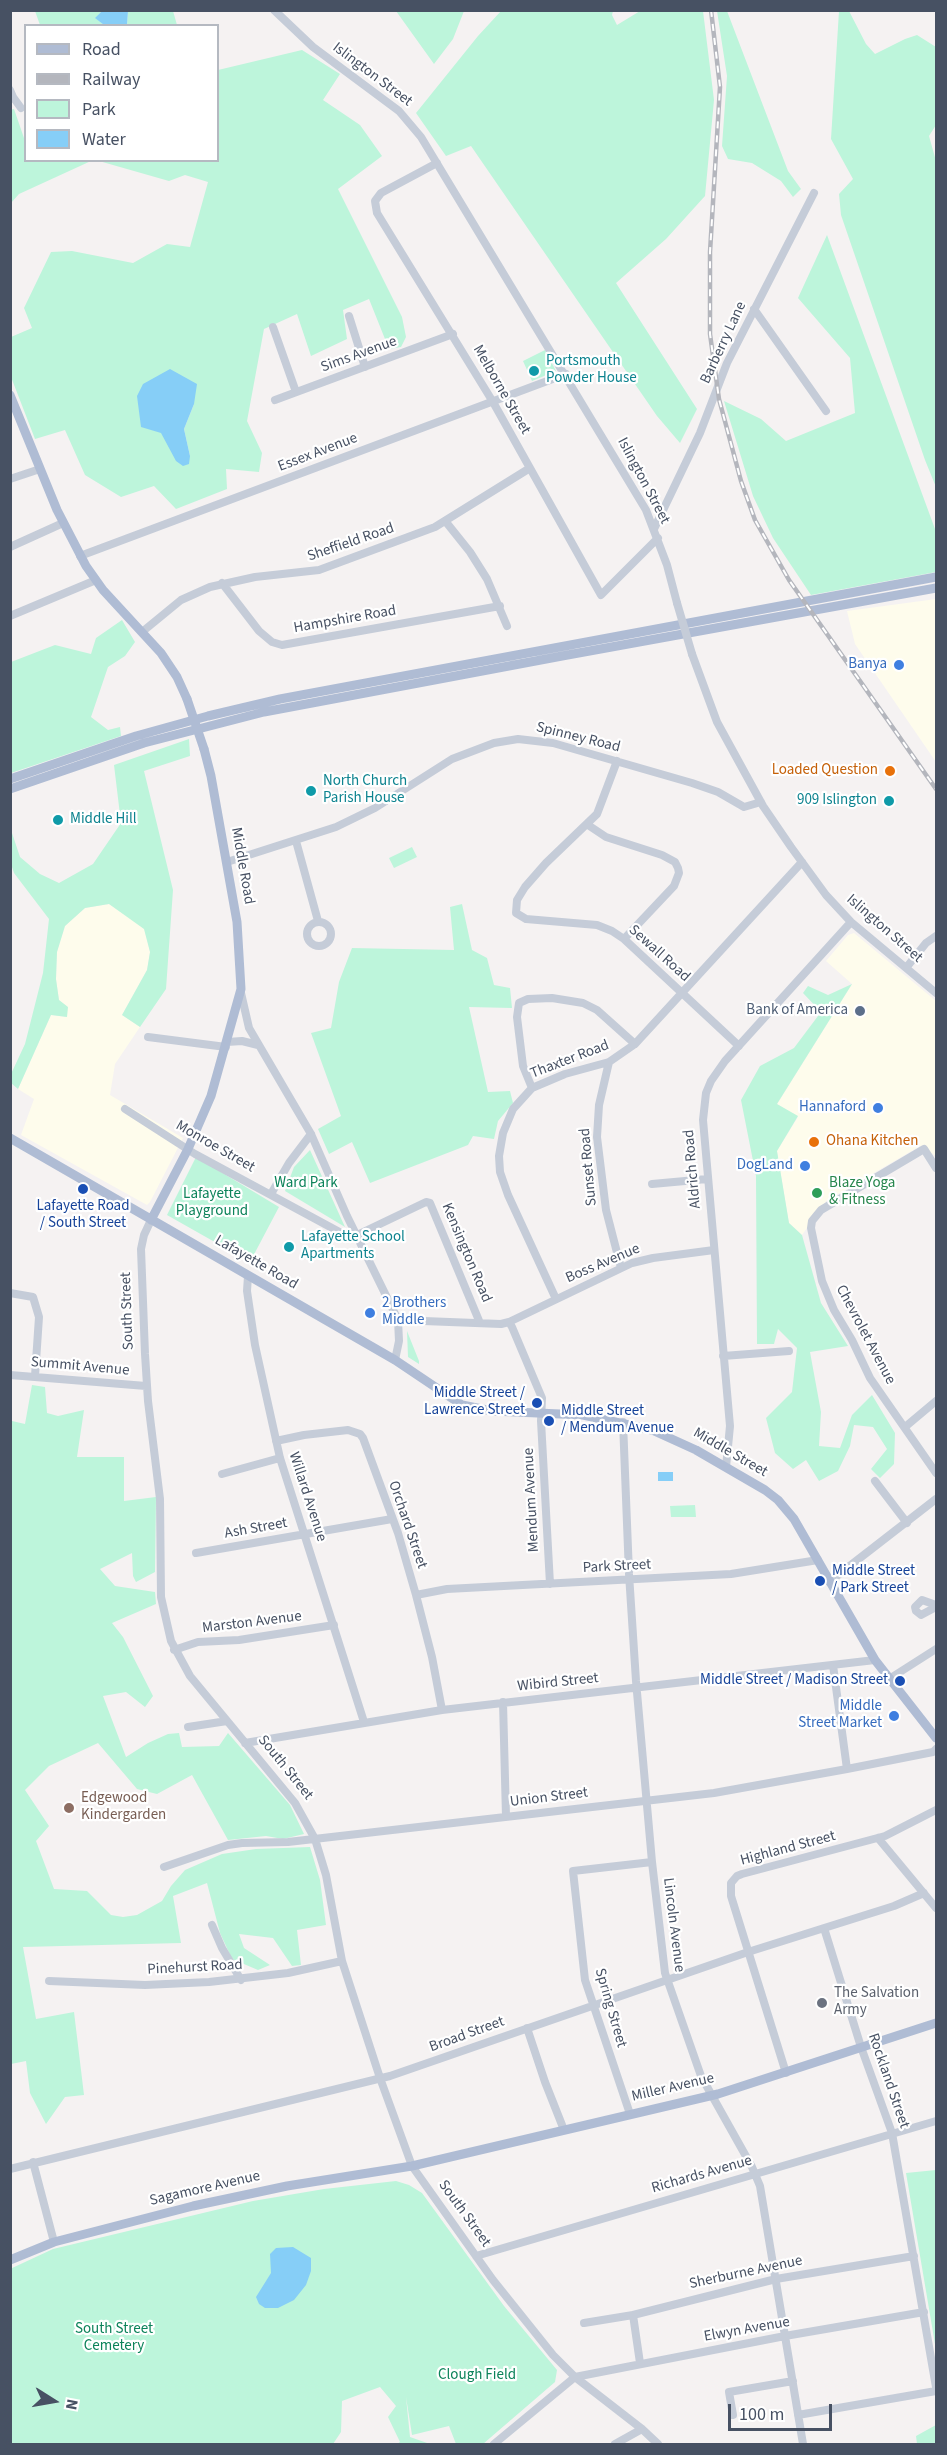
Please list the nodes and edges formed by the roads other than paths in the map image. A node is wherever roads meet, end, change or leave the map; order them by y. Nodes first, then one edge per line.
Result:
1 (274, 10) edge
2 (10, 90) edge
3 (21, 108) dead end
4 (436, 163) junction
5 (814, 193) dead end
6 (754, 309) junction
7 (349, 316) dead end
8 (273, 327) dead end
9 (453, 334) junction
10 (364, 367) junction
11 (566, 374) junction
12 (296, 392) junction
13 (10, 395) edge
14 (275, 400) dead end
15 (493, 402) junction
16 (826, 411) dead end
17 (530, 468) junction
18 (40, 469) junction
19 (10, 479) edge
20 (665, 506) junction
21 (646, 510) junction
22 (446, 522) junction
23 (63, 523) junction
24 (654, 529) junction
25 (658, 538) junction
26 (10, 547) edge
27 (80, 556) junction
28 (936, 577) edge
29 (96, 580) junction
30 (222, 583) junction
31 (936, 588) edge
32 (500, 606) junction
33 (10, 616) edge
34 (507, 626) dead end
35 (142, 632) junction
36 (617, 761) junction
37 (10, 779) edge
38 (10, 789) edge
39 (761, 802) junction
40 (588, 825) junction
41 (296, 841) junction
42 (227, 862) junction
43 (802, 862) junction
44 (318, 921) dead end
45 (851, 922) junction
46 (936, 936) edge
47 (624, 939) junction
48 (906, 968) junction
49 (241, 989) junction
50 (936, 993) edge
51 (683, 994) junction
52 (148, 1037) dead end
53 (635, 1044) junction
54 (226, 1045) junction
55 (258, 1045) junction
56 (739, 1046) junction
57 (609, 1062) junction
58 (532, 1088) junction
59 (125, 1109) dead end
60 (311, 1134) junction
61 (10, 1138) edge
62 (188, 1149) junction
63 (936, 1168) edge
64 (707, 1179) junction
65 (652, 1184) dead end
66 (271, 1194) junction
67 (151, 1220) junction
68 (357, 1235) junction
69 (714, 1250) junction
70 (621, 1268) junction
71 (248, 1276) junction
72 (10, 1293) edge
73 (556, 1299) junction
74 (398, 1320) junction
75 (509, 1322) junction
76 (480, 1323) junction
77 (789, 1351) dead end
78 (723, 1356) junction
79 (394, 1360) junction
80 (10, 1375) edge
81 (35, 1376) junction
82 (146, 1386) junction
83 (936, 1401) edge
84 (541, 1414) junction
85 (623, 1422) junction
86 (904, 1426) junction
87 (276, 1441) junction
88 (280, 1458) junction
89 (726, 1467) junction
90 (936, 1473) edge
91 (222, 1474) dead end
92 (875, 1481) dead end
93 (936, 1499) edge
94 (392, 1518) junction
95 (907, 1523) junction
96 (304, 1534) junction
97 (196, 1553) dead end
98 (818, 1560) junction
99 (629, 1580) junction
100 (829, 1582) junction
101 (550, 1584) junction
102 (416, 1595) junction
103 (334, 1625) junction
104 (936, 1649) edge
105 (174, 1650) junction
106 (875, 1660) junction
107 (833, 1665) junction
108 (888, 1679) junction
109 (637, 1688) junction
110 (503, 1702) junction
111 (442, 1710) junction
112 (227, 1721) junction
113 (364, 1722) junction
114 (188, 1727) dead end
115 (936, 1738) edge
116 (245, 1743) junction
117 (936, 1749) edge
118 (847, 1769) junction
119 (646, 1801) junction
120 (936, 1810) edge
121 (506, 1817) junction
122 (878, 1838) junction
123 (315, 1839) junction
124 (652, 1862) junction
125 (164, 1867) dead end
126 (924, 1893) junction
127 (936, 1908) edge
128 (212, 1925) dead end
129 (824, 1928) junction
130 (748, 1952) junction
131 (342, 1961) junction
132 (241, 1980) junction
133 (667, 1980) junction
134 (49, 1981) dead end
135 (593, 2007) junction
136 (936, 2023) edge
137 (527, 2028) junction
138 (861, 2047) junction
139 (786, 2073) junction
140 (380, 2078) junction
141 (712, 2095) junction
142 (630, 2114) junction
143 (936, 2121) edge
144 (564, 2130) junction
145 (892, 2133) junction
146 (33, 2162) junction
147 (412, 2166) junction
148 (10, 2169) edge
149 (755, 2173) junction
150 (54, 2242) junction
151 (476, 2256) junction
152 (914, 2256) junction
153 (10, 2260) edge
154 (776, 2279) junction
155 (924, 2312) junction
156 (633, 2315) junction
157 (584, 2323) dead end
158 (785, 2336) junction
159 (640, 2363) junction
160 (575, 2377) junction
161 (793, 2381) junction
162 (936, 2389) edge
163 (733, 2415) dead end
164 (798, 2415) junction
165 (642, 2429) junction
166 (494, 2445) edge
167 (615, 2445) edge
168 (658, 2445) edge
169 (803, 2445) edge

1 - 4 street, Islington Street
2 - 3 street
4 - 9 street, Melborne Street
4 - 11 street, Islington Street
5 - 6 street, Barberry Lane
6 - 16 street
6 - 20 street, Barberry Lane
7 - 10 street
8 - 12 street
9 - 10 street, Sims Avenue
9 - 15 street, Melborne Street
10 - 12 street, Sims Avenue
11 - 15 street, Essex Avenue
11 - 21 street, Islington Street
12 - 14 street, Sims Avenue
13 - 18 main road, Middle Road
15 - 17 street, Melborne Street
15 - 27 street, Essex Avenue
17 - 22 street, Sheffield Road
17 - 25 street, Melborne Street
18 - 19 street
18 - 23 main road, Middle Road
20 - 21 street
20 - 24 street, Barberry Lane
21 - 24 street, Islington Street
22 - 30 street, Sheffield Road
22 - 32 street
23 - 26 street
23 - 27 main road, Middle Road
24 - 25 street, Islington Street
25 - 39 street, Islington Street, bridge
27 - 29 main road, Middle Road
28 - 37 main road
29 - 33 street
29 - 35 main road, Middle Road
30 - 32 street, Hampshire Road
30 - 35 street, Sheffield Road
31 - 38 main road
32 - 34 street
35 - 42 main road, Middle Road, bridge
36 - 39 street, Spinney Road
36 - 40 street, Sewall Road
36 - 41 street, Spinney Road
39 - 43 street, Islington Street
40 - 47 street
40 - 47 street, Sewall Road
41 - 42 street, Spinney Road
41 - 44 street
42 - 49 main road, Middle Road
43 - 45 street, Islington Street
43 - 51 street, Thaxter Road
45 - 48 street, Islington Street
45 - 56 street, Aldrich Road
46 - 48 street
47 - 51 street, Sewall Road
48 - 50 street, Islington Street
49 - 54 main road, South Street
49 - 55 street, Middle Road
51 - 53 street, Thaxter Road
51 - 56 street, Sewall Road
52 - 54 street
53 - 57 street, Thaxter Road
53 - 58 street
54 - 55 street
54 - 62 main road, South Street
55 - 60 street, Middle Road
56 - 64 street, Aldrich Road
57 - 58 street, Thaxter Road
57 - 70 street, Sunset Road
58 - 73 street, Thaxter Road
59 - 62 street, Monroe Street
60 - 66 street
60 - 68 street, Middle Road
61 - 67 main road, Lafayette Road
62 - 66 street, Monroe Street
62 - 67 main road, South Street
63 - 86 street, Chevrolet Avenue
64 - 65 street
64 - 69 street, Aldrich Road
66 - 68 street, Monroe Street
67 - 71 main road, Lafayette Road
67 - 82 street, South Street
68 - 74 street, Middle Road
68 - 76 street, Kensington Road
69 - 70 street, Boss Avenue
69 - 78 street, Aldrich Road
70 - 73 street, Boss Avenue
71 - 79 main road, Lafayette Road
71 - 87 street, Willard Avenue
72 - 81 street
73 - 75 street, Boss Avenue
74 - 76 street
74 - 79 street, Middle Road
75 - 76 street
75 - 84 street, Mendum Avenue
77 - 78 street
78 - 89 street, Aldrich Road
79 - 84 main road, Middle Street
80 - 81 street, Summit Avenue
81 - 82 street, Summit Avenue
82 - 105 street, South Street
83 - 86 street
84 - 85 main road, Middle Street
84 - 101 street, Mendum Avenue
85 - 89 main road, Middle Street
85 - 99 street, Lincoln Avenue
86 - 90 street, Chevrolet Avenue
87 - 88 street, Willard Avenue
87 - 94 street, Orchard Street
88 - 91 street
88 - 96 street, Willard Avenue
89 - 98 main road, Middle Street
92 - 95 street
93 - 95 street
94 - 96 street, Ash Street
94 - 102 street, Orchard Street
95 - 100 street
96 - 97 street, Ash Street
96 - 103 street, Willard Avenue
98 - 99 street, Park Street
98 - 100 main road, Middle Street
99 - 101 street, Park Street
99 - 109 street, Lincoln Avenue
100 - 106 main road, Middle Street
101 - 102 street, Park Street
102 - 111 street, Orchard Street
103 - 105 street, Marston Avenue
103 - 113 street, Willard Avenue
104 - 108 street
105 - 112 street, South Street
106 - 107 street, Wibird Street
106 - 108 main road, Middle Street
107 - 109 street, Wibird Street
107 - 118 street
108 - 115 main road, Middle Street
109 - 110 street, Wibird Street
109 - 119 street, Lincoln Avenue
110 - 111 street, Wibird Street
110 - 121 street
111 - 113 street, Wibird Street
112 - 114 street
112 - 116 street, South Street
113 - 116 street, Wibird Street
116 - 123 street, South Street
117 - 118 street, Union Street
118 - 119 street, Union Street
119 - 121 street, Union Street
119 - 124 street, Lincoln Avenue
120 - 122 street, Highland Street
121 - 123 street, Union Street
122 - 126 street
122 - 130 street, Highland Street
123 - 125 street, Union Street
123 - 131 street, South Street
124 - 133 street, Lincoln Avenue
124 - 135 street, Spring Street
126 - 127 street
126 - 129 street, Broad Street
128 - 132 street
129 - 130 street, Broad Street
129 - 138 street, Rockland Street
130 - 133 street, Broad Street
130 - 139 street, Highland Street
131 - 132 street, Pinehurst Road
131 - 140 street, South Street
132 - 134 street, Pinehurst Road
133 - 135 street, Broad Street
133 - 141 street, Lincoln Avenue
135 - 137 street, Broad Street
135 - 142 street, Spring Street
136 - 138 main road, Miller Avenue
137 - 140 street, Broad Street
137 - 144 street
138 - 139 main road, Miller Avenue
138 - 145 street, Rockland Street
139 - 141 main road, Miller Avenue
140 - 146 street, Broad Street
140 - 147 street, South Street
141 - 142 main road, Miller Avenue
141 - 149 street, Lincoln Avenue
142 - 144 main road, Miller Avenue
143 - 145 street, Richards Avenue
144 - 147 main road, Miller Avenue
145 - 149 street, Richards Avenue
145 - 152 street, Rockland Street
146 - 148 street, Broad Street
146 - 150 street
147 - 150 main road, Sagamore Avenue
147 - 151 street, South Street
149 - 151 street, Richards Avenue
149 - 154 street, Lincoln Avenue
150 - 153 main road, Sagamore Avenue
151 - 160 street, South Street
152 - 154 street, Sherburne Avenue
152 - 155 street, Rockland Street
154 - 156 street, Sherburne Avenue
154 - 158 street, Lincoln Avenue
155 - 158 street, Elwyn Avenue
155 - 162 street, Rockland Street
156 - 157 street, Sherburne Avenue
156 - 159 street
158 - 159 street, Elwyn Avenue
158 - 161 street, Lincoln Avenue
159 - 160 street, Elwyn Avenue
160 - 165 street, South Street
160 - 166 street
161 - 163 street
161 - 164 street, Lincoln Avenue
162 - 164 street
164 - 169 street, Lincoln Avenue
165 - 167 street
165 - 168 street, South Street

